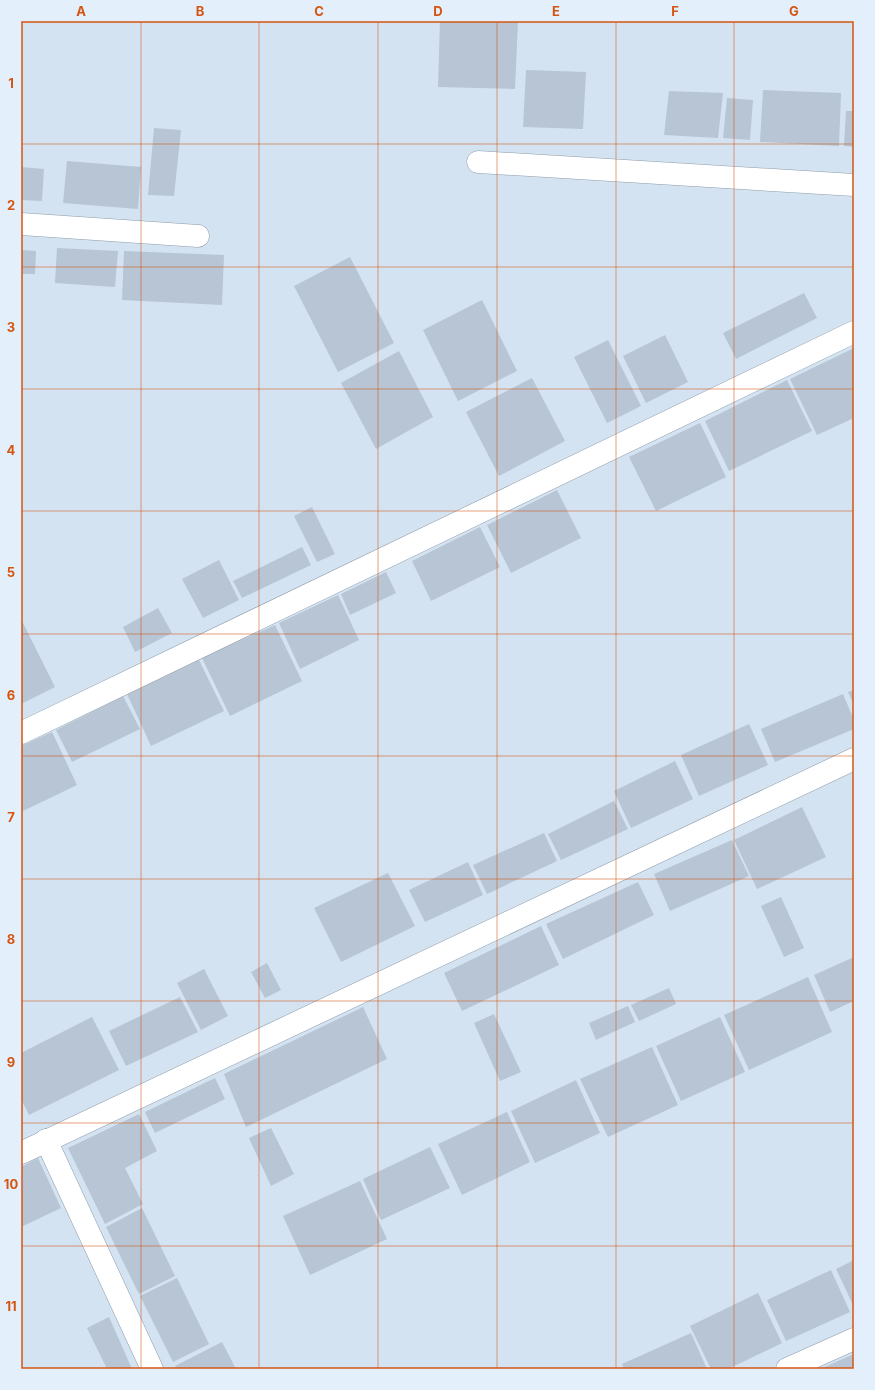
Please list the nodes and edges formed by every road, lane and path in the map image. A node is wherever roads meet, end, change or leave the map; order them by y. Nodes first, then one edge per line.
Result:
1 (478, 162) dead end
2 (854, 185) edge
3 (21, 224) edge
4 (198, 236) dead end
5 (854, 332) edge
6 (21, 733) edge
7 (854, 759) edge
8 (46, 1140) junction
9 (21, 1152) edge
10 (854, 1339) edge
11 (152, 1369) edge
12 (787, 1369) edge

1 - 2 street
3 - 4 street
5 - 6 street
7 - 8 street
8 - 9 street
8 - 11 street
10 - 12 street

